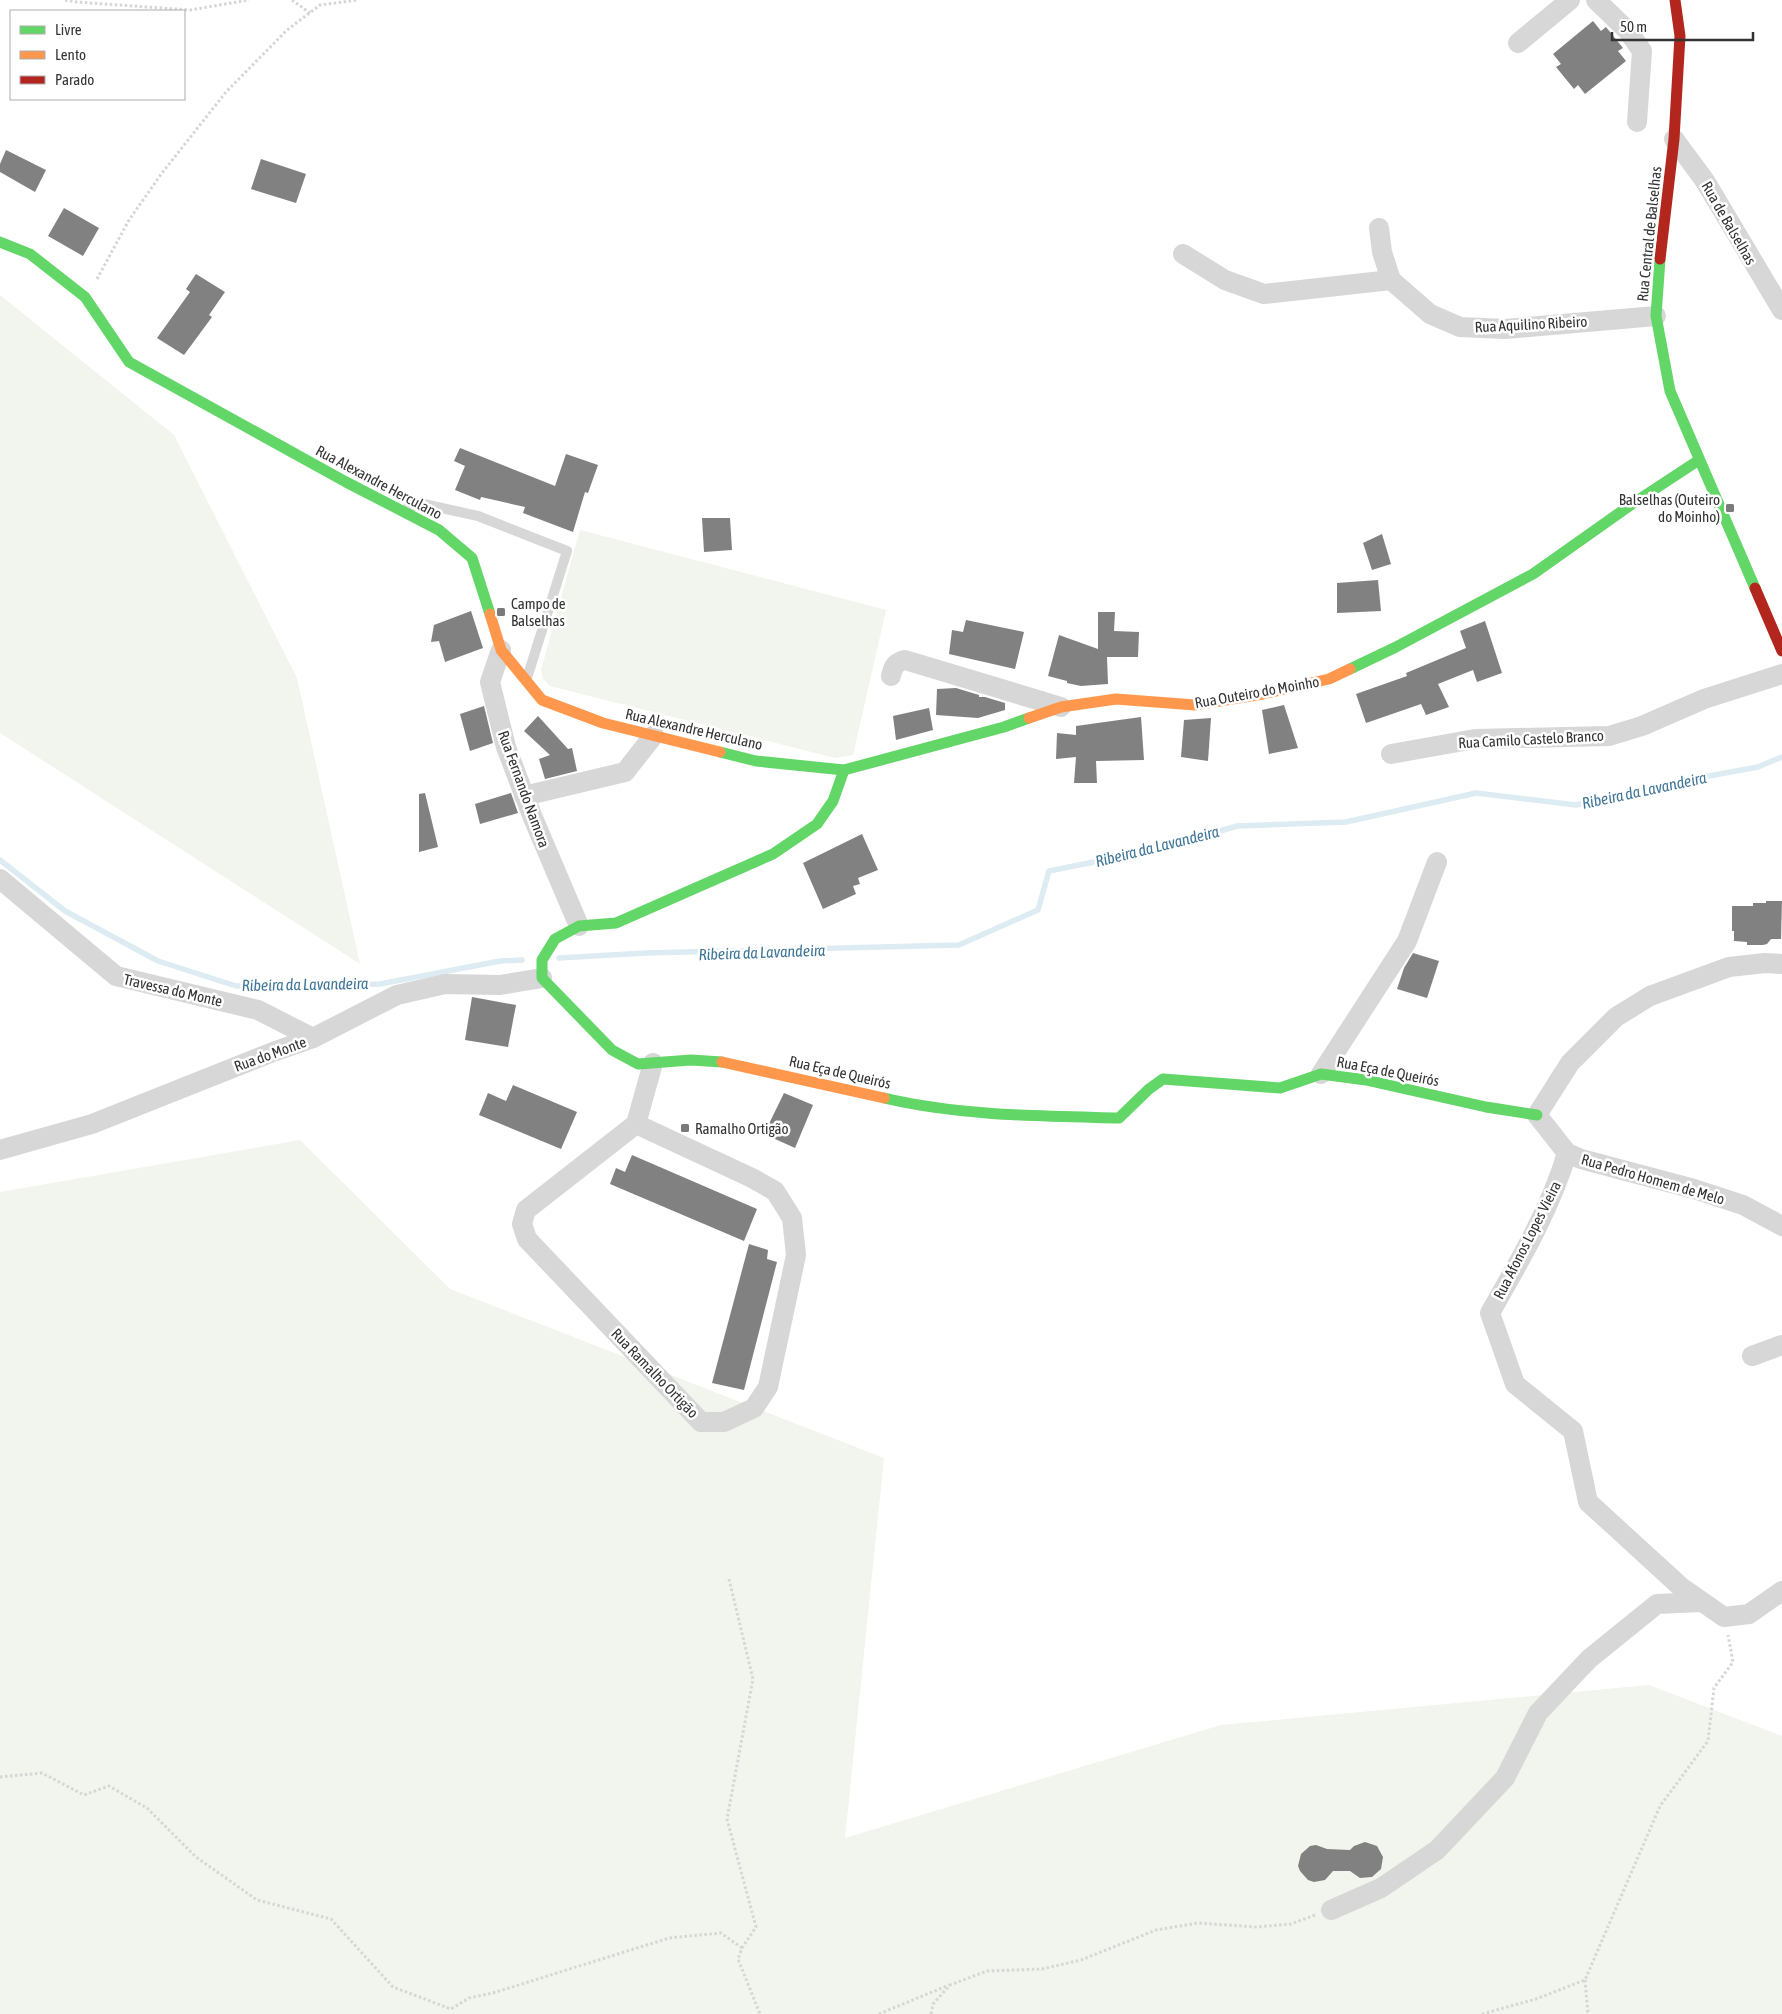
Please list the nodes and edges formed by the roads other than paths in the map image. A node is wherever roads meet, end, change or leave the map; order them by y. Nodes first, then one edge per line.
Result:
1 (1570, 0) edge
2 (1596, 0) edge
3 (1675, 0) edge
4 (1518, 43) dead end
5 (1637, 122) dead end
6 (1674, 139) junction
7 (1379, 228) dead end
8 (0, 242) edge
9 (1184, 254) dead end
10 (1390, 280) junction
11 (1782, 310) edge
12 (1656, 316) junction
13 (1699, 460) junction
14 (399, 509) junction
15 (501, 650) junction
16 (1782, 651) edge
17 (1782, 674) edge
18 (891, 676) dead end
19 (526, 682) junction
20 (1061, 707) junction
21 (654, 735) junction
22 (1391, 754) dead end
23 (844, 770) junction
24 (524, 796) junction
25 (1438, 862) dead end
26 (0, 879) edge
27 (579, 926) junction
28 (1782, 964) edge
29 (542, 978) junction
30 (314, 1038) junction
31 (653, 1063) junction
32 (1321, 1074) junction
33 (1537, 1115) junction
34 (636, 1124) junction
35 (0, 1150) edge
36 (1567, 1153) junction
37 (1782, 1226) edge
38 (1782, 1345) edge
39 (1752, 1356) dead end
40 (1782, 1591) edge
41 (1702, 1602) junction
42 (1331, 1910) road end

1 - 4 street
2 - 5 street
3 - 6 street, Rua Central de Balselhas
6 - 11 street, Rua de Balselhas
6 - 12 street, Rua Central de Balselhas
7 - 10 street
8 - 14 street, Rua Alexandre Herculano
9 - 10 street
10 - 12 street, Rua Aquilino Ribeiro
12 - 13 street, Rua Central de Balselhas
13 - 16 street, Rua Central de Balselhas
13 - 20 street, Rua Outeiro do Moinho
14 - 15 street, Rua Alexandre Herculano
14 - 19 lane
15 - 19 street, Rua Alexandre Herculano
15 - 24 street, Rua Fernando Namora
17 - 22 street, Rua Camilo Castelo Branco
18 - 20 street, Rua Outeiro do Moinho
19 - 21 street, Rua Alexandre Herculano
20 - 23 street, Rua Alexandre Herculano
21 - 23 street, Rua Alexandre Herculano
21 - 24 street
23 - 27 street
24 - 27 street, Rua Fernando Namora
25 - 32 street
26 - 30 street, Travessa do Monte
27 - 29 street
28 - 33 street
29 - 30 street, Rua do Monte
29 - 31 street, Rua Eça de Queirós
30 - 35 street, Rua do Monte
31 - 32 street, Rua Eça de Queirós
31 - 34 street
32 - 33 street, Rua Eça de Queirós
33 - 36 street, Rua Pedro Homem de Melo
34 - 34 street, Rua Ramalho Ortigão
36 - 37 street, Rua Pedro Homem de Melo
36 - 41 street, Rua Afonos Lopes Vieira
38 - 39 street
40 - 41 street, Rua Afonos Lopes Vieira
41 - 42 street

